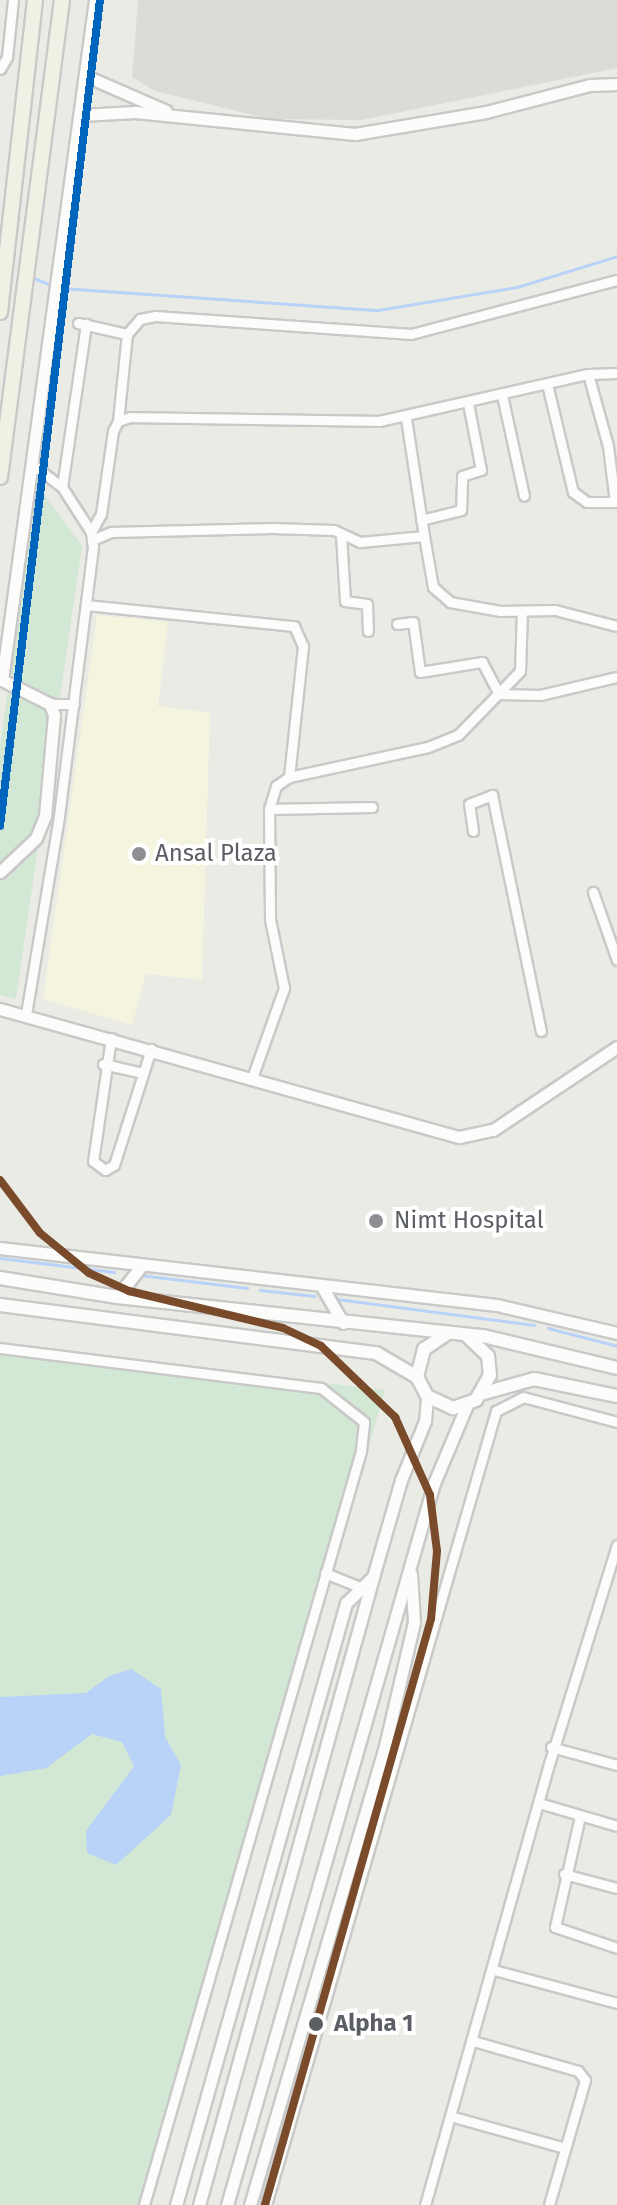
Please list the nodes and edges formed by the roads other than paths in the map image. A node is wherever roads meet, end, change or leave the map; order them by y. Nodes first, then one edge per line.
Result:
1 (13, 0) edge
2 (35, 0) edge
3 (62, 0) edge
4 (95, 0) edge
5 (0, 69) edge
6 (86, 76) junction
7 (617, 84) edge
8 (81, 115) junction
9 (174, 115) junction
10 (14, 164) junction
11 (0, 183) edge
12 (617, 280) edge
13 (0, 312) edge
14 (127, 334) junction
15 (617, 373) edge
16 (588, 374) junction
17 (547, 384) junction
18 (502, 395) junction
19 (468, 403) junction
20 (406, 418) junction
21 (118, 421) junction
22 (32, 464) junction
23 (0, 477) edge
24 (62, 487) junction
25 (524, 496) dead end
26 (616, 502) edge
27 (421, 520) junction
28 (341, 535) junction
29 (92, 536) junction
30 (424, 536) junction
31 (86, 605) junction
32 (522, 611) junction
33 (397, 624) dead end
34 (617, 626) edge
35 (368, 631) dead end
36 (617, 677) edge
37 (1, 679) edge
38 (499, 694) junction
39 (0, 695) edge
40 (50, 704) junction
41 (74, 704) junction
42 (289, 777) junction
43 (372, 807) dead end
44 (269, 809) junction
45 (42, 826) junction
46 (57, 829) junction
47 (473, 831) dead end
48 (0, 872) edge
49 (593, 892) dead end
50 (617, 960) edge
51 (0, 1009) edge
52 (26, 1014) junction
53 (541, 1031) dead end
54 (111, 1038) junction
55 (617, 1047) edge
56 (151, 1049) junction
57 (103, 1064) junction
58 (143, 1073) junction
59 (252, 1078) junction
60 (0, 1248) edge
61 (142, 1265) junction
62 (0, 1278) edge
63 (321, 1285) junction
64 (117, 1297) junction
65 (0, 1305) edge
66 (343, 1323) junction
67 (617, 1333) edge
68 (448, 1334) junction
69 (467, 1336) junction
70 (0, 1348) edge
71 (617, 1368) edge
72 (417, 1377) junction
73 (484, 1393) junction
74 (427, 1396) junction
75 (617, 1396) edge
76 (467, 1405) junction
77 (617, 1422) edge
78 (617, 1545) edge
79 (410, 1570) junction
80 (325, 1573) junction
81 (373, 1577) junction
82 (359, 1587) junction
83 (551, 1747) junction
84 (617, 1765) edge
85 (539, 1803) junction
86 (580, 1816) junction
87 (617, 1826) edge
88 (564, 1874) junction
89 (617, 1888) edge
90 (617, 1948) edge
91 (494, 1970) junction
92 (617, 2003) edge
93 (473, 2041) junction
94 (450, 2116) junction
95 (565, 2148) junction
96 (144, 2205) edge
97 (176, 2205) edge
98 (199, 2205) edge
99 (227, 2205) edge
100 (250, 2205) edge
101 (266, 2205) edge
102 (425, 2205) edge
103 (549, 2205) edge

1 - 5 street
2 - 10 highway
3 - 23 highway
4 - 6 street
6 - 8 street
6 - 9 street
7 - 9 street
8 - 9 street
8 - 22 street
10 - 11 highway
10 - 13 highway
12 - 14 street
14 - 21 street
14 - 24 street
15 - 16 street
16 - 17 street
16 - 26 street
17 - 18 street
17 - 26 street
18 - 19 street
18 - 25 street
19 - 20 street
19 - 27 street
20 - 21 street
20 - 27 street
21 - 29 street
22 - 24 street
22 - 37 street
24 - 29 street
27 - 30 street
28 - 29 street
28 - 30 street
28 - 35 street
29 - 31 street
30 - 32 street
31 - 41 street
31 - 42 street
32 - 34 street
32 - 38 street
33 - 38 street
36 - 38 street
37 - 39 street
37 - 40 street
38 - 42 street
40 - 41 street
40 - 45 street
41 - 46 street
42 - 44 street
43 - 44 street
44 - 59 street
45 - 46 street
45 - 48 street
46 - 52 street
47 - 53 street
49 - 50 street
51 - 52 street
52 - 54 street
54 - 56 street
54 - 57 street
55 - 59 street
56 - 58 street
56 - 59 street
57 - 58 street
57 - 58 street
60 - 61 street
61 - 63 street
61 - 64 street
62 - 64 main road
63 - 66 street
63 - 67 street
64 - 66 main road
65 - 72 main road
66 - 68 main road
68 - 69 main road
68 - 72 main road
69 - 71 main road
69 - 73 main road
70 - 80 street
72 - 74 main road
73 - 75 main road
73 - 76 main road
74 - 76 main road
74 - 81 street
76 - 79 street
77 - 101 street
78 - 83 street
79 - 99 street
79 - 100 street
80 - 82 street
80 - 96 street
81 - 82 street
81 - 98 street
82 - 97 street
83 - 84 street
83 - 85 street
85 - 86 street
85 - 91 street
86 - 87 street
86 - 88 street
88 - 89 street
88 - 90 street
91 - 92 street
91 - 93 street
93 - 94 street
93 - 95 street
94 - 95 street
94 - 102 street
95 - 103 street

